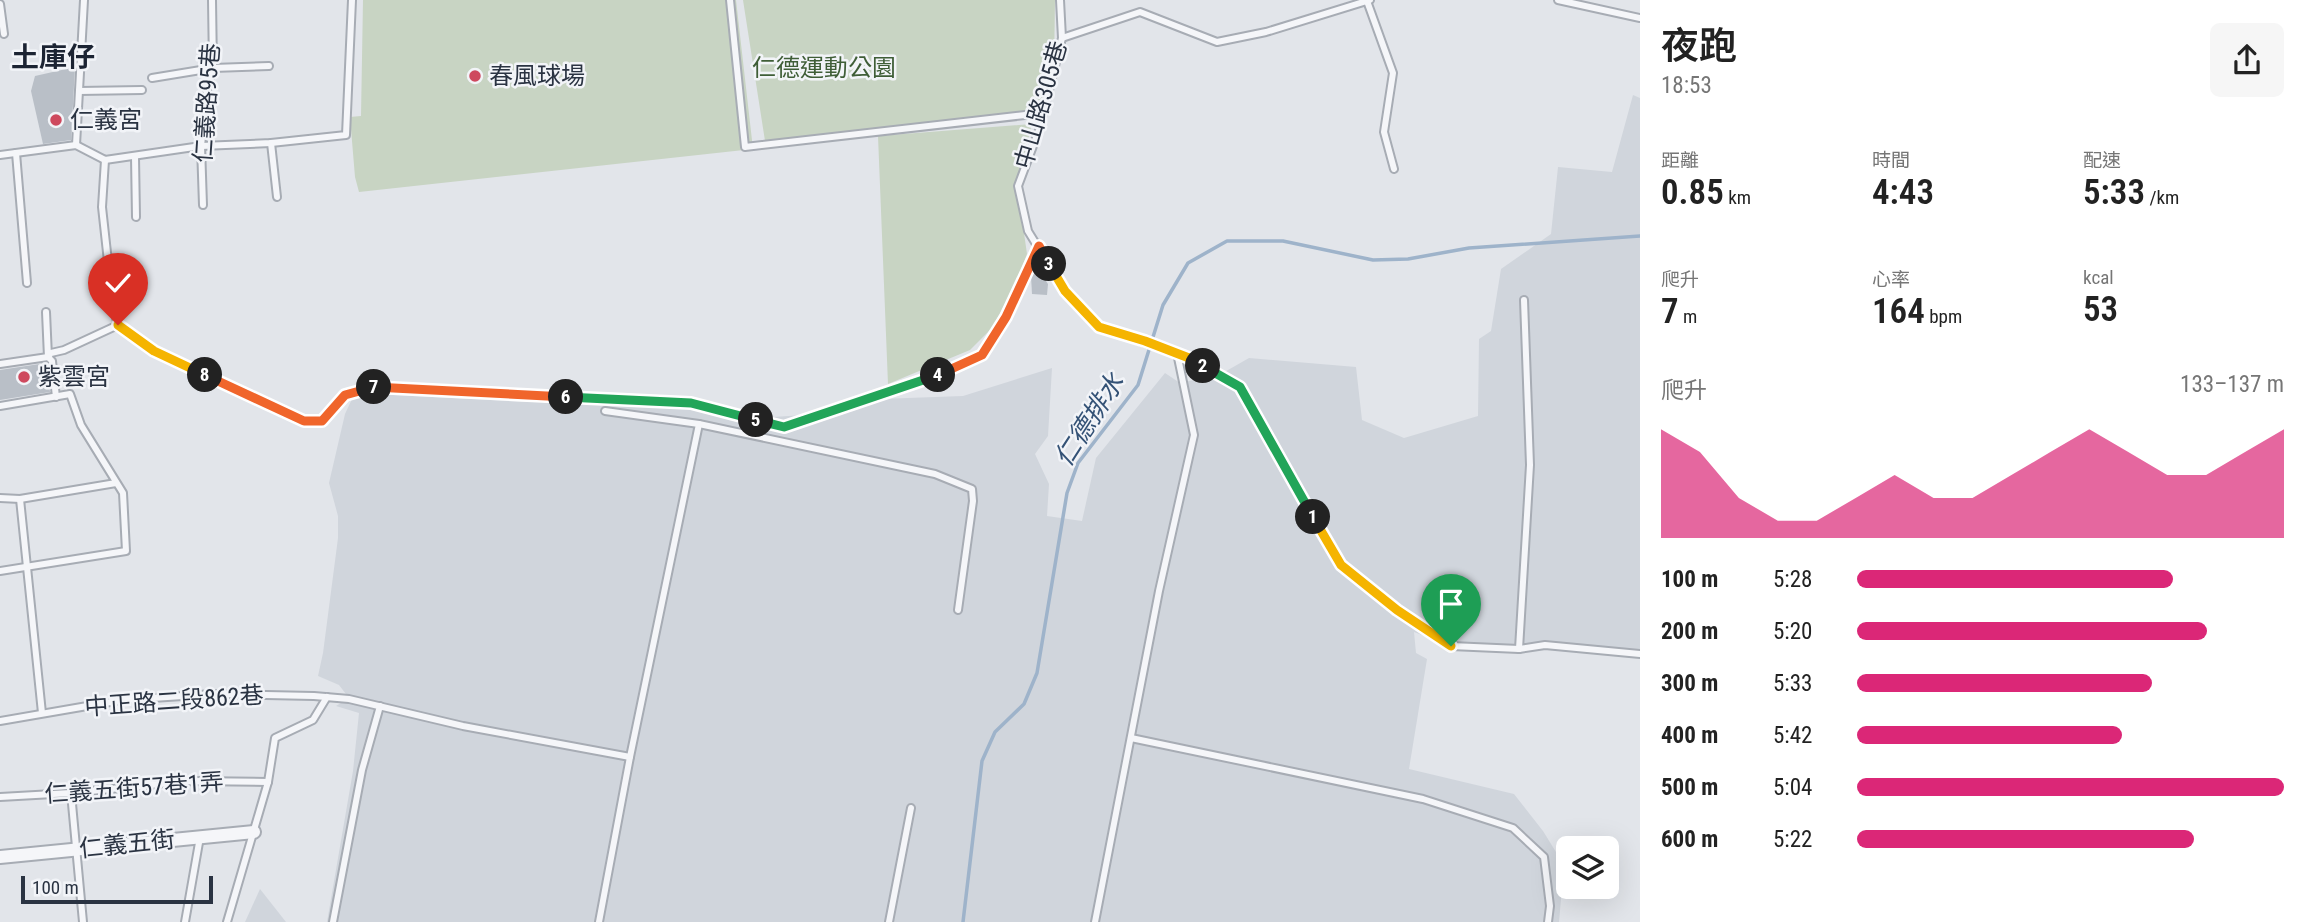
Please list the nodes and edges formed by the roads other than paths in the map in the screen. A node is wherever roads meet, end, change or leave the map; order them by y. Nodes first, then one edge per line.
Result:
1 (84, 0) edge
2 (212, 0) edge
3 (352, 0) edge
4 (730, 0) edge
5 (1060, 0) edge
6 (1369, 0) edge
7 (1558, 0) edge
8 (0, 4) edge
9 (1640, 18) edge
10 (4, 34) dead end
11 (1062, 38) junction
12 (270, 66) dead end
13 (213, 68) junction
14 (152, 78) dead end
15 (142, 90) dead end
16 (79, 91) junction
17 (1043, 113) junction
18 (271, 143) junction
19 (76, 145) junction
20 (201, 146) junction
21 (16, 153) junction
22 (0, 155) edge
23 (135, 157) junction
24 (105, 160) junction
25 (1394, 169) dead end
26 (277, 197) dead end
27 (202, 205) dead end
28 (136, 217) dead end
29 (1039, 246) junction
30 (27, 283) dead end
31 (1524, 300) dead end
32 (46, 312) dead end
33 (118, 325) junction
34 (1177, 354) junction
35 (48, 357) junction
36 (0, 363) edge
37 (56, 397) junction
38 (0, 406) edge
39 (605, 411) dead end
40 (699, 424) junction
41 (116, 483) junction
42 (0, 498) edge
43 (20, 499) junction
44 (27, 567) junction
45 (0, 571) edge
46 (958, 610) dead end
47 (1519, 649) junction
48 (1640, 654) edge
49 (327, 697) junction
50 (380, 706) junction
51 (42, 713) junction
52 (0, 721) edge
53 (1131, 738) junction
54 (629, 757) junction
55 (268, 782) junction
56 (71, 793) junction
57 (0, 797) edge
58 (911, 808) dead end
59 (254, 832) junction
60 (200, 837) junction
61 (76, 849) junction
62 (0, 857) edge
63 (83, 922) edge
64 (186, 922) edge
65 (228, 922) edge
66 (333, 922) edge
67 (599, 922) edge
68 (889, 922) edge
69 (1095, 922) edge
70 (1548, 922) edge

1 - 16 lane
2 - 13 lane, 仁義路95巷
3 - 18 lane
4 - 17 lane
5 - 11 lane, 中山路305巷
6 - 11 lane
6 - 25 lane
7 - 9 lane
8 - 10 lane
11 - 17 lane, 中山路305巷
12 - 13 lane
13 - 14 lane
13 - 20 lane, 仁義路95巷
15 - 16 lane
16 - 19 lane
17 - 29 lane, 中山路305巷
18 - 20 lane
18 - 26 lane
19 - 21 lane
19 - 24 lane
20 - 23 lane
20 - 27 lane, 仁義路95巷
21 - 22 lane
21 - 30 lane
23 - 24 lane
23 - 28 lane
24 - 33 lane
29 - 33 lane
29 - 34 lane, 中山路305巷
31 - 47 lane
32 - 35 lane
33 - 35 lane
34 - 47 lane, 中山路305巷
34 - 53 lane
35 - 36 lane
35 - 37 lane
37 - 38 lane
37 - 41 lane
39 - 40 lane
40 - 46 lane
40 - 54 lane
41 - 43 lane
41 - 44 lane
42 - 43 lane
43 - 44 lane
44 - 45 lane
44 - 51 lane
47 - 48 lane, 中山路305巷
49 - 50 lane, 中正路二段862巷
49 - 51 lane, 中正路二段862巷
49 - 55 lane
50 - 54 lane, 中正路二段862巷
50 - 66 lane
51 - 52 lane, 中正路二段862巷
53 - 69 lane
53 - 70 lane
54 - 67 lane
55 - 56 lane, 仁義五街57巷1弄
55 - 59 lane
56 - 57 lane, 仁義五街57巷1弄
56 - 61 lane
58 - 68 lane
59 - 60 street, 仁義五街
59 - 65 lane
60 - 61 street, 仁義五街
60 - 64 lane
61 - 62 street, 仁義五街
61 - 63 lane

